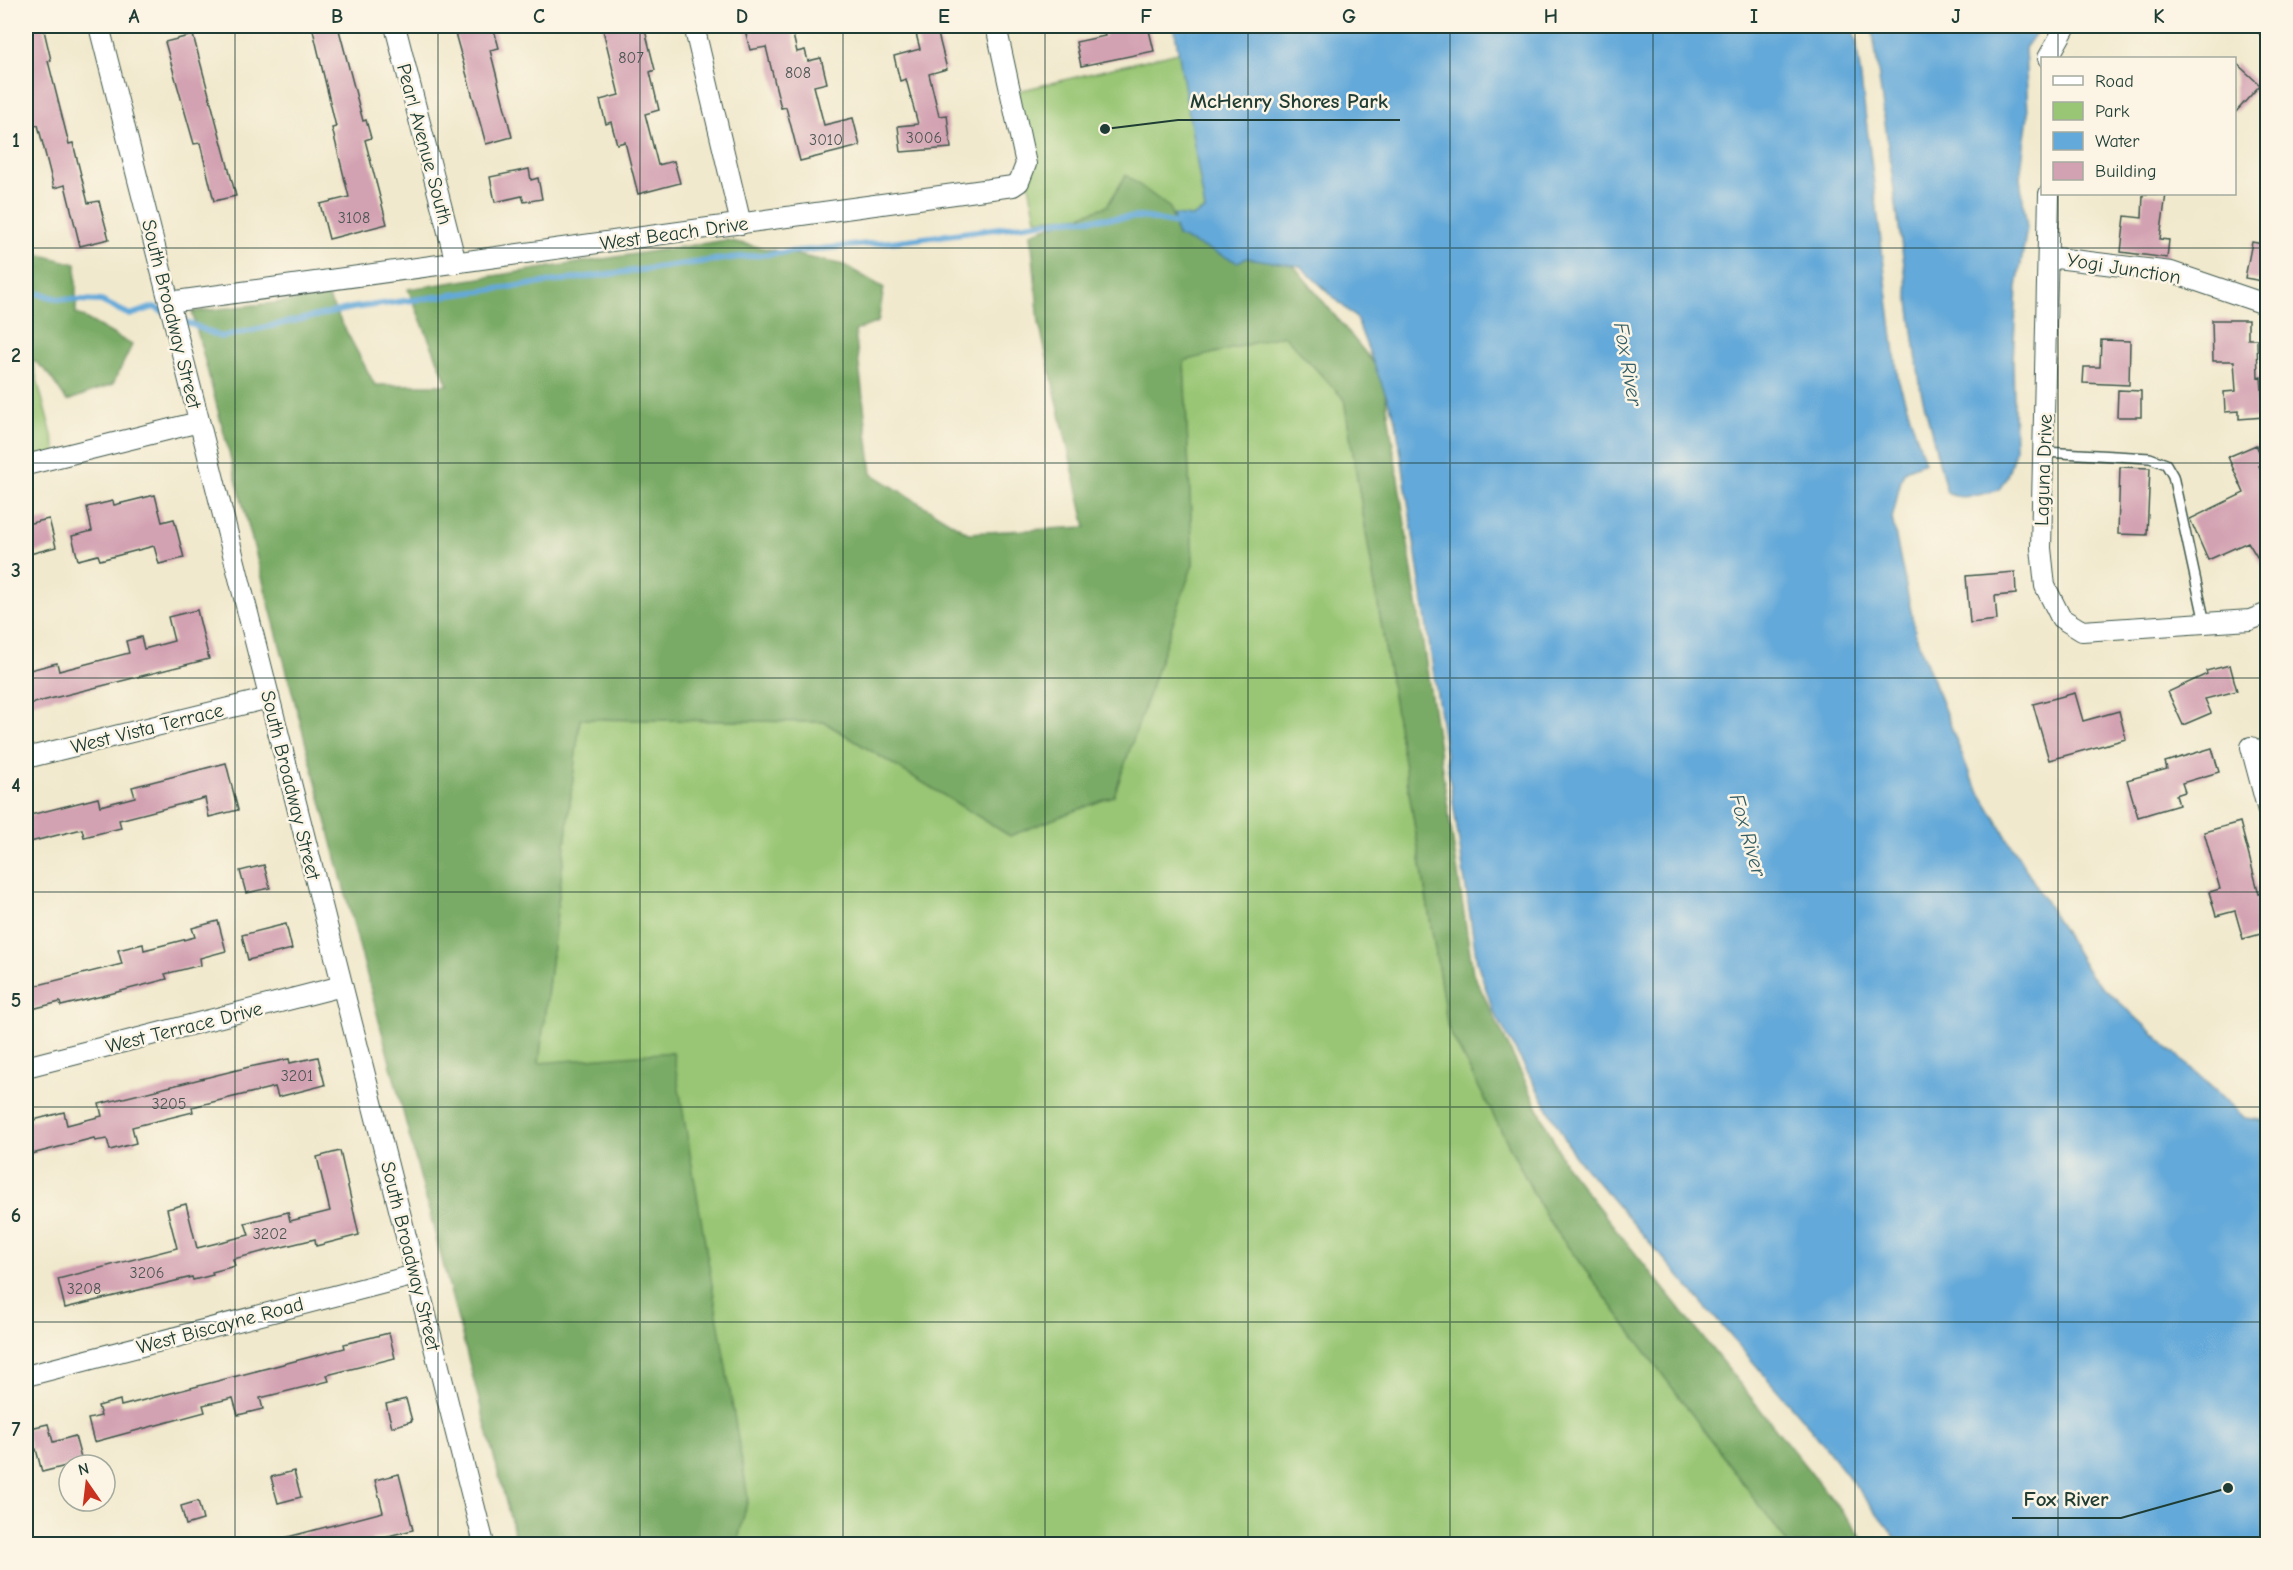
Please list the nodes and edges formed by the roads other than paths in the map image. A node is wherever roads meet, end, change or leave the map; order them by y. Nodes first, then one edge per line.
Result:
1 (99, 26) edge
2 (395, 26) edge
3 (694, 26) edge
4 (996, 26) edge
5 (2066, 26) edge
6 (2049, 57) edge
7 (2049, 195) edge
8 (741, 224) junction
9 (2048, 257) junction
10 (456, 263) junction
11 (169, 302) junction
12 (2268, 304) edge
13 (199, 422) junction
14 (2044, 452) junction
15 (26, 465) edge
16 (2268, 613) edge
17 (2205, 623) junction
18 (269, 698) junction
19 (2251, 747) dead end
20 (26, 758) edge
21 (2268, 811) edge
22 (342, 986) junction
23 (26, 1067) edge
24 (415, 1275) junction
25 (26, 1376) edge
26 (484, 1545) edge

1 - 11 street, South Broadway Street
2 - 10 street, Pearl Avenue South
3 - 8 street
4 - 8 street, West Beach Drive
5 - 6 street
7 - 9 street, Laguna Drive
8 - 10 street, West Beach Drive
9 - 12 street, Yogi Junction
9 - 14 street, Laguna Drive
10 - 11 street, West Beach Drive
11 - 13 street, South Broadway Street
13 - 15 street
13 - 18 street, South Broadway Street
14 - 17 lane
14 - 17 street, Laguna Drive
16 - 17 street, Laguna Drive
18 - 20 street, West Vista Terrace
18 - 22 street, South Broadway Street
19 - 21 street
22 - 23 street, West Terrace Drive
22 - 24 street, South Broadway Street
24 - 25 street, West Biscayne Road
24 - 26 street, South Broadway Street

